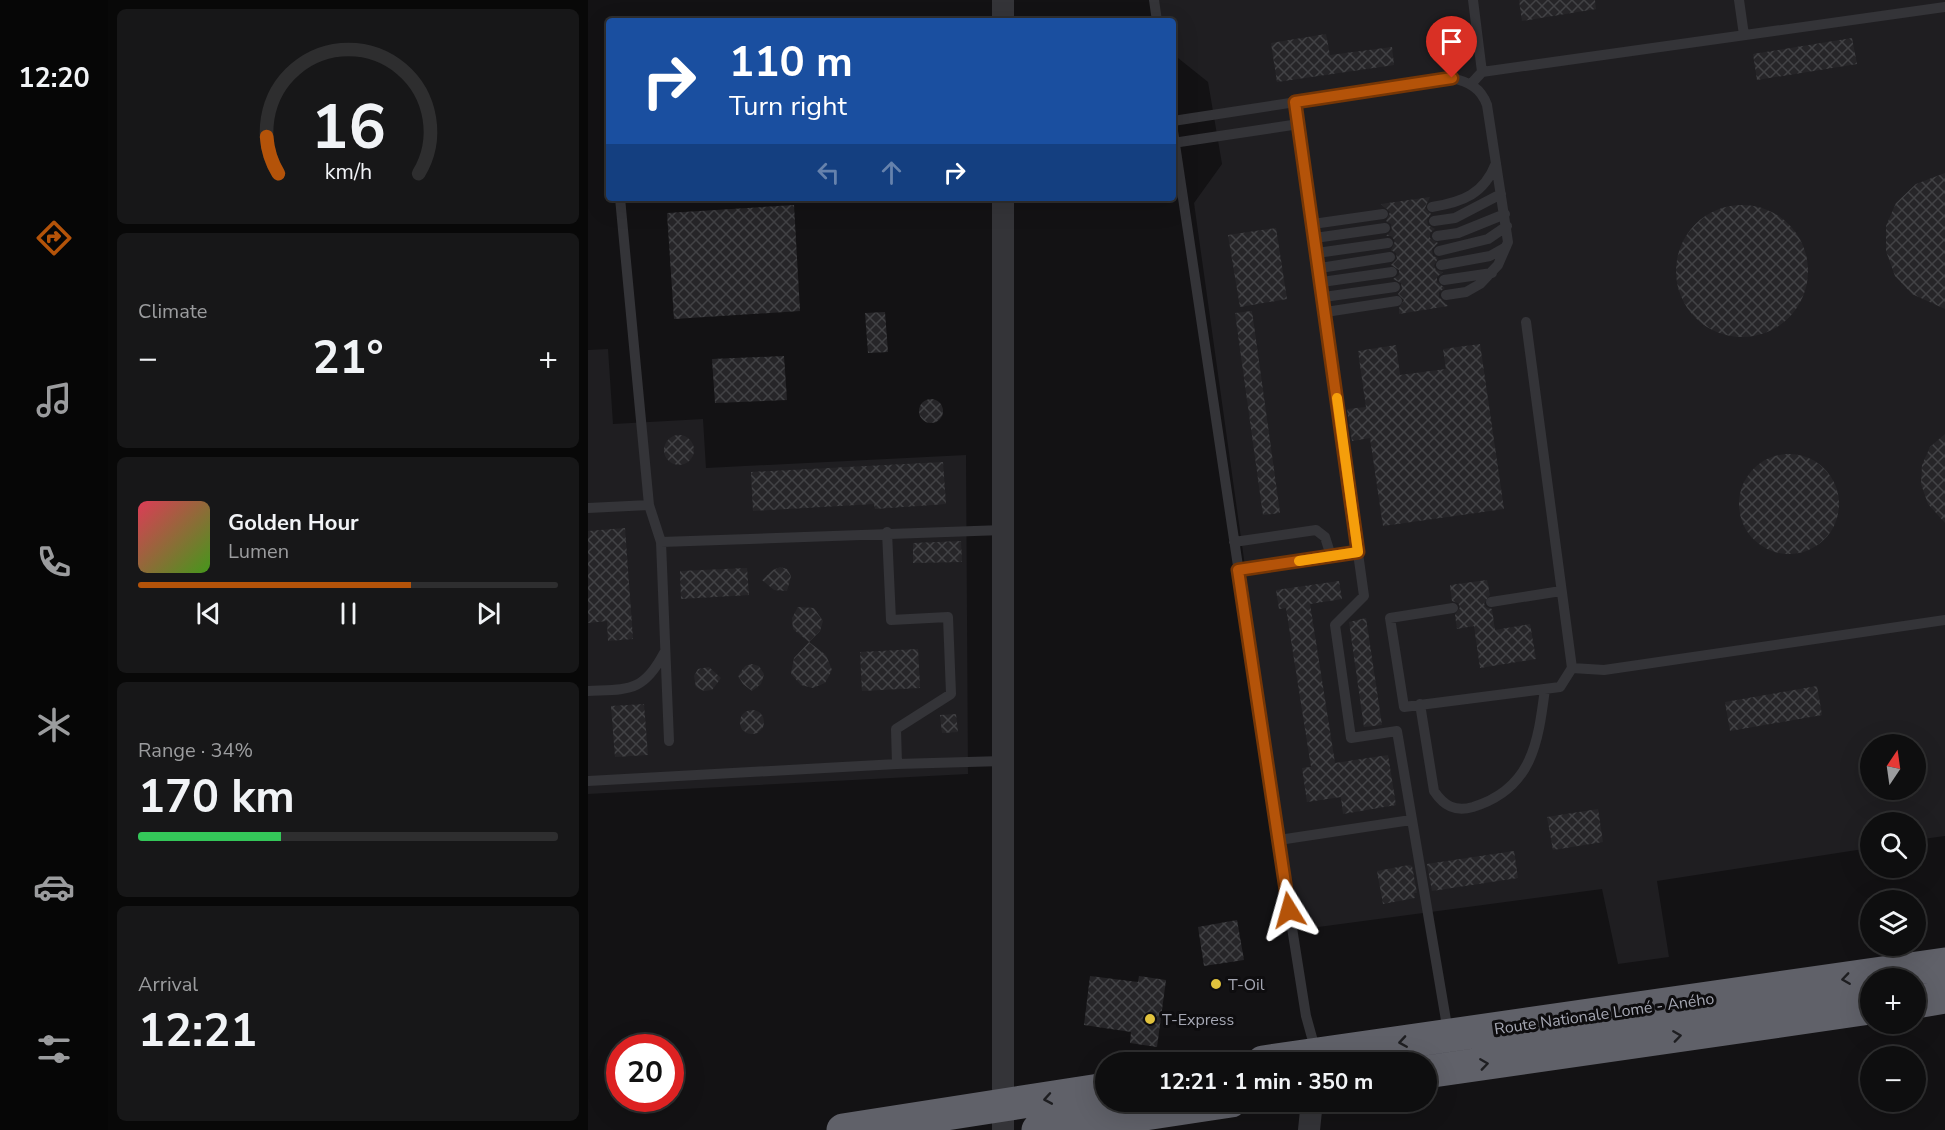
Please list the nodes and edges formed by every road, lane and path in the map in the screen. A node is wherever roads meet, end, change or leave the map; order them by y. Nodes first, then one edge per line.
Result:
1 (1003, 0) edge
2 (1154, 0) edge
3 (1473, 0) edge
4 (1739, 0) edge
5 (1945, 7) edge
6 (1003, 18) edge
7 (1157, 18) edge
8 (1744, 35) junction
9 (1482, 72) junction
10 (1471, 84) junction
11 (1295, 102) junction
12 (1176, 121) edge
13 (1299, 124) junction
14 (1176, 143) edge
15 (1176, 156) edge
16 (1496, 161) junction
17 (1502, 194) junction
18 (620, 201) edge
19 (1003, 201) edge
20 (1432, 207) dead end
21 (1383, 214) dead end
22 (1505, 214) junction
23 (1434, 221) dead end
24 (1313, 224) junction
25 (1507, 226) junction
26 (1385, 228) dead end
27 (1437, 236) dead end
28 (1315, 238) junction
29 (1388, 243) dead end
30 (1506, 247) junction
31 (1439, 251) dead end
32 (1317, 253) junction
33 (1390, 258) dead end
34 (1442, 265) dead end
35 (1320, 268) junction
36 (1392, 272) dead end
37 (1492, 273) junction
38 (1444, 280) dead end
39 (1322, 282) junction
40 (1395, 287) dead end
41 (1446, 295) dead end
42 (1324, 297) junction
43 (1397, 302) dead end
44 (1326, 312) junction
45 (1526, 322) dead end
46 (649, 505) junction
47 (588, 508) edge
48 (1003, 530) junction
49 (887, 532) junction
50 (660, 542) junction
51 (1234, 542) junction
52 (1358, 552) junction
53 (1331, 556) junction
54 (1238, 570) junction
55 (1562, 591) junction
56 (1491, 602) dead end
57 (1454, 608) dead end
58 (1945, 620) edge
59 (665, 651) junction
60 (1572, 668) junction
61 (1545, 688) junction
62 (588, 692) edge
63 (1420, 704) junction
64 (669, 741) dead end
65 (1003, 761) junction
66 (897, 764) junction
67 (588, 781) edge
68 (1411, 820) junction
69 (1279, 840) junction
70 (1945, 964) edge
71 (1945, 997) edge
72 (1926, 1000) edge
73 (1860, 1009) edge
74 (1449, 1034) junction
75 (1315, 1052) edge
76 (1345, 1052) edge
77 (1437, 1070) edge
78 (1095, 1092) edge
79 (1158, 1112) edge
80 (1311, 1112) edge
81 (1004, 1118) edge
82 (843, 1130) edge
83 (1038, 1130) edge
84 (1310, 1130) edge

1 - 6 street
2 - 7 lane
3 - 9 lane
4 - 8 lane
5 - 8 lane
8 - 9 lane
9 - 10 lane
10 - 11 lane
10 - 16 lane
11 - 12 lane
11 - 13 lane
13 - 14 lane
13 - 24 lane
15 - 51 lane
16 - 17 lane
16 - 20 lane
17 - 22 lane
17 - 23 lane
18 - 46 lane
19 - 48 street
21 - 24 lane
22 - 25 lane
22 - 27 lane
24 - 28 lane
25 - 30 lane
25 - 31 lane
26 - 28 lane
28 - 32 lane
29 - 32 lane
30 - 34 lane
30 - 37 lane
32 - 35 lane
33 - 35 lane
35 - 39 lane
36 - 39 lane
37 - 38 lane
37 - 41 lane
39 - 42 lane
40 - 42 lane
42 - 44 lane
43 - 44 lane
44 - 52 lane
45 - 55 lane
46 - 47 lane
46 - 50 lane
48 - 49 lane
48 - 65 street
49 - 50 lane
49 - 66 lane
50 - 59 lane
51 - 53 lane
51 - 54 lane
52 - 53 lane
52 - 68 lane
53 - 54 lane
54 - 69 lane
55 - 56 lane
55 - 60 lane
57 - 63 lane
58 - 60 lane
59 - 62 lane
59 - 64 lane
60 - 61 lane
61 - 63 lane
61 - 63 lane
65 - 66 lane
65 - 81 street
66 - 67 lane
68 - 69 lane
68 - 74 lane
69 - 75 lane
70 -> 74 highway, Route Nationale Lomé - Aného
71 - 72 highway
77 -> 73 highway, Route Nationale Lomé - Aného
74 -> 76 highway, Route Nationale Lomé - Aného
78 -> 81 highway
79 - 83 highway
80 - 84 street
81 - 82 highway

